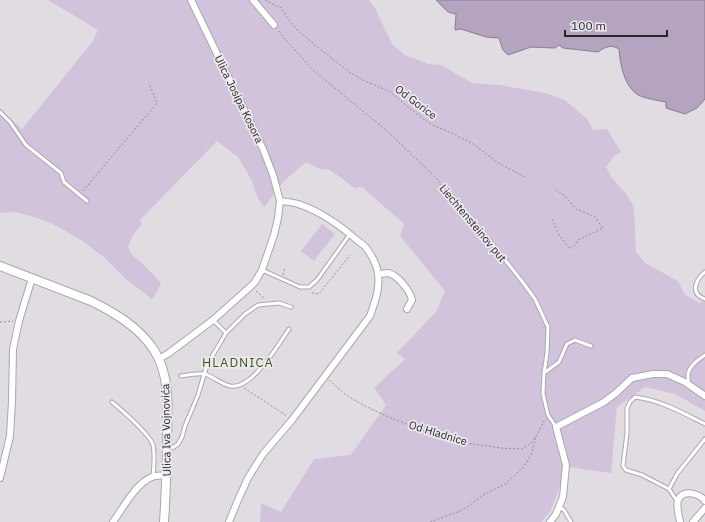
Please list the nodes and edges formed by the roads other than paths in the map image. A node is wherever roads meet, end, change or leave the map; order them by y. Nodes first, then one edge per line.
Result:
1 (191, 0) edge
2 (253, 0) edge
3 (274, 25) road end
4 (0, 112) edge
5 (87, 201) dead end
6 (280, 201) junction
7 (350, 234) junction
8 (490, 242) road end
9 (0, 266) edge
10 (262, 270) junction
11 (705, 272) edge
12 (378, 274) junction
13 (32, 278) junction
14 (705, 299) edge
15 (291, 307) dead end
16 (407, 309) dead end
17 (213, 320) junction
18 (290, 329) dead end
19 (226, 333) junction
20 (591, 346) dead end
21 (705, 355) edge
22 (159, 359) junction
23 (544, 373) junction
24 (204, 374) junction
25 (181, 376) dead end
26 (689, 384) junction
27 (705, 396) edge
28 (112, 402) dead end
29 (705, 424) edge
30 (556, 427) junction
31 (705, 439) edge
32 (167, 449) junction
33 (167, 475) junction
34 (153, 476) junction
35 (0, 478) edge
36 (669, 489) junction
37 (705, 501) edge
38 (678, 502) junction
39 (560, 507) junction
40 (705, 508) edge
41 (113, 522) edge
42 (164, 522) edge
43 (229, 522) edge
44 (550, 522) edge
45 (571, 522) edge
46 (680, 522) edge
47 (693, 522) edge

1 - 6 street, Ulica Josipa Kosora
2 - 3 street
4 - 5 lane
6 - 7 street
6 - 10 street, Ulica Josipa Kosora
7 - 10 lane
7 - 12 street
8 - 23 lane, Liechtensteinov put
9 - 13 main road, Ulica Iva Vojnovića
10 - 17 street, Ulica Josipa Kosora
11 - 14 lane
12 - 16 street
12 - 43 street
13 - 22 main road, Ulica Iva Vojnovića
13 - 35 street
15 - 19 lane
17 - 19 lane
17 - 22 street, Ulica Josipa Kosora
18 - 24 lane
19 - 24 lane
20 - 23 lane
21 - 26 lane
22 - 32 main road, Ulica Iva Vojnovića
23 - 30 lane, Liechtensteinov put
24 - 25 lane
24 - 32 lane
26 - 27 street
26 - 30 street
28 - 34 lane
29 - 36 lane
30 - 39 street, Liechtensteinov put
31 - 36 lane
32 - 33 main road, Ulica Iva Vojnovića
33 - 34 street
33 - 42 main road, Ulica Iva Vojnovića
34 - 41 street
36 - 38 lane
37 - 38 street
38 - 46 street
39 - 44 street, Liechtensteinov put
39 - 45 lane
40 - 47 street

